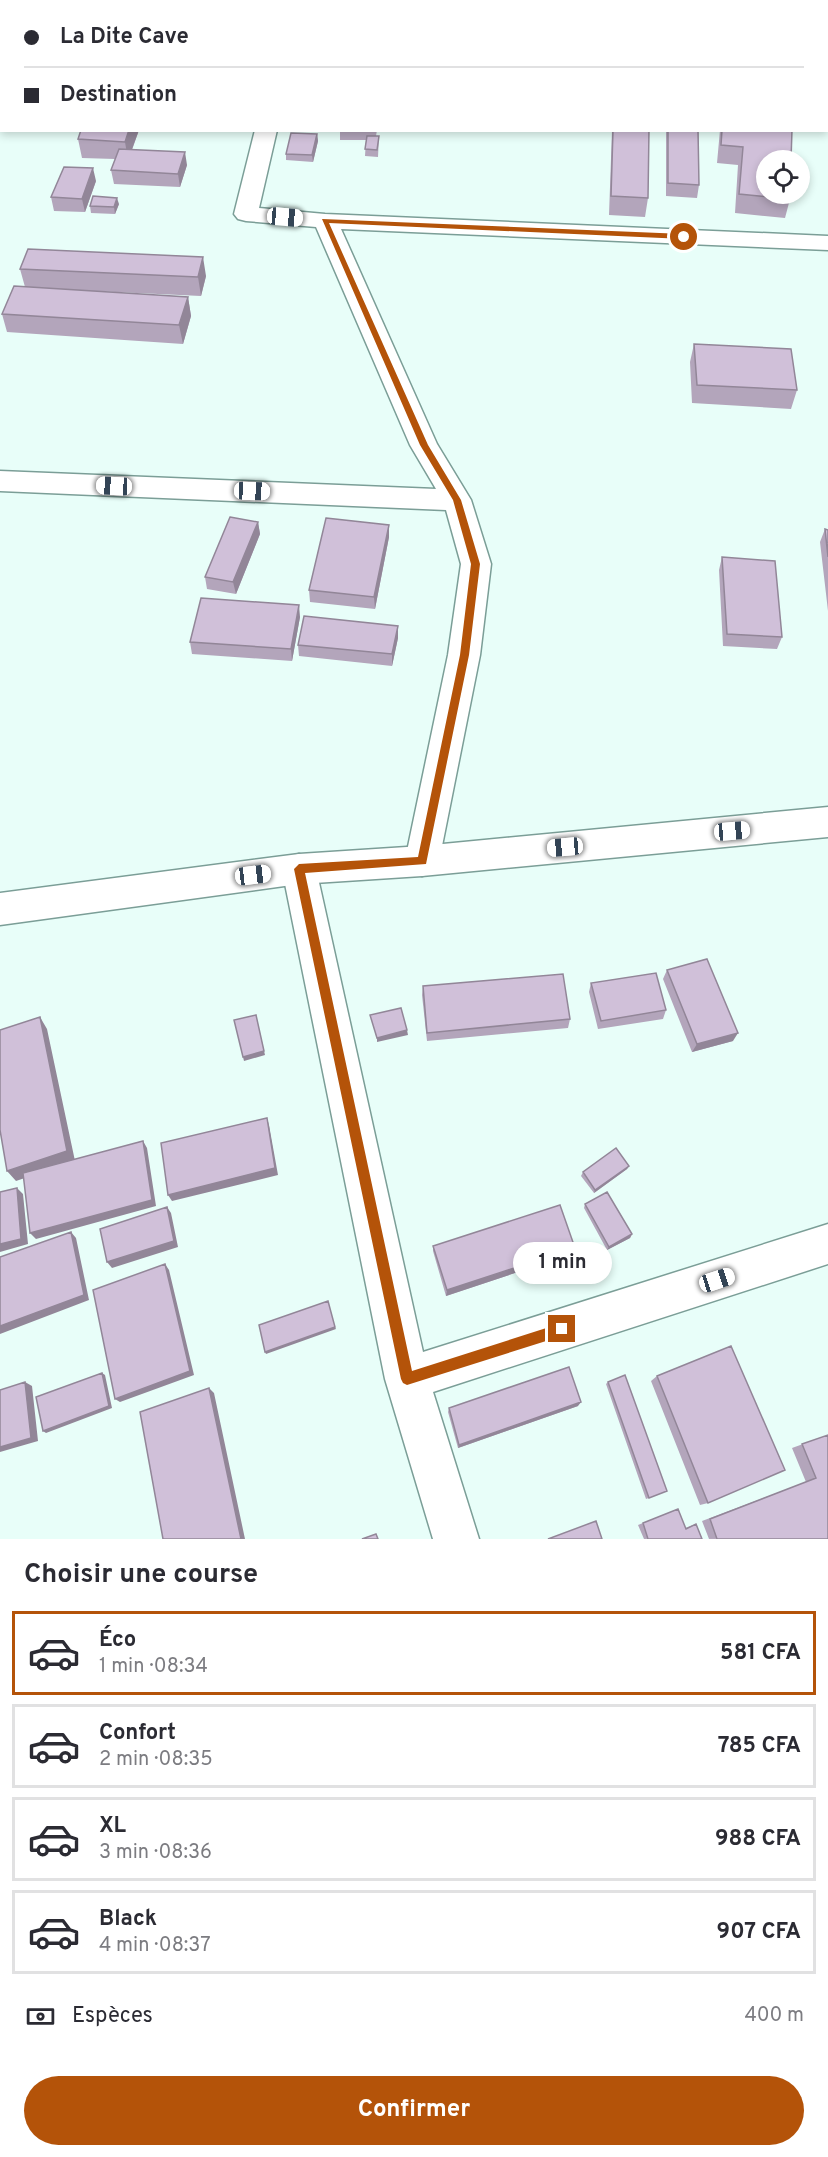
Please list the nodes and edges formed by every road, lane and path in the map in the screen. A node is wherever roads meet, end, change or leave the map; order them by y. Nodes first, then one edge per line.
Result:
1 (266, 132) edge
2 (325, 220) junction
3 (828, 243) edge
4 (0, 481) edge
5 (457, 500) junction
6 (828, 822) edge
7 (422, 861) junction
8 (299, 869) junction
9 (0, 909) edge
10 (828, 1244) edge
11 (407, 1379) junction
12 (456, 1539) edge

1 - 2 street
2 - 3 street
2 - 5 street
4 - 5 street
5 - 7 street
6 - 7 street
7 - 8 street
8 - 9 street
8 - 11 street
10 - 11 street
11 - 12 street

